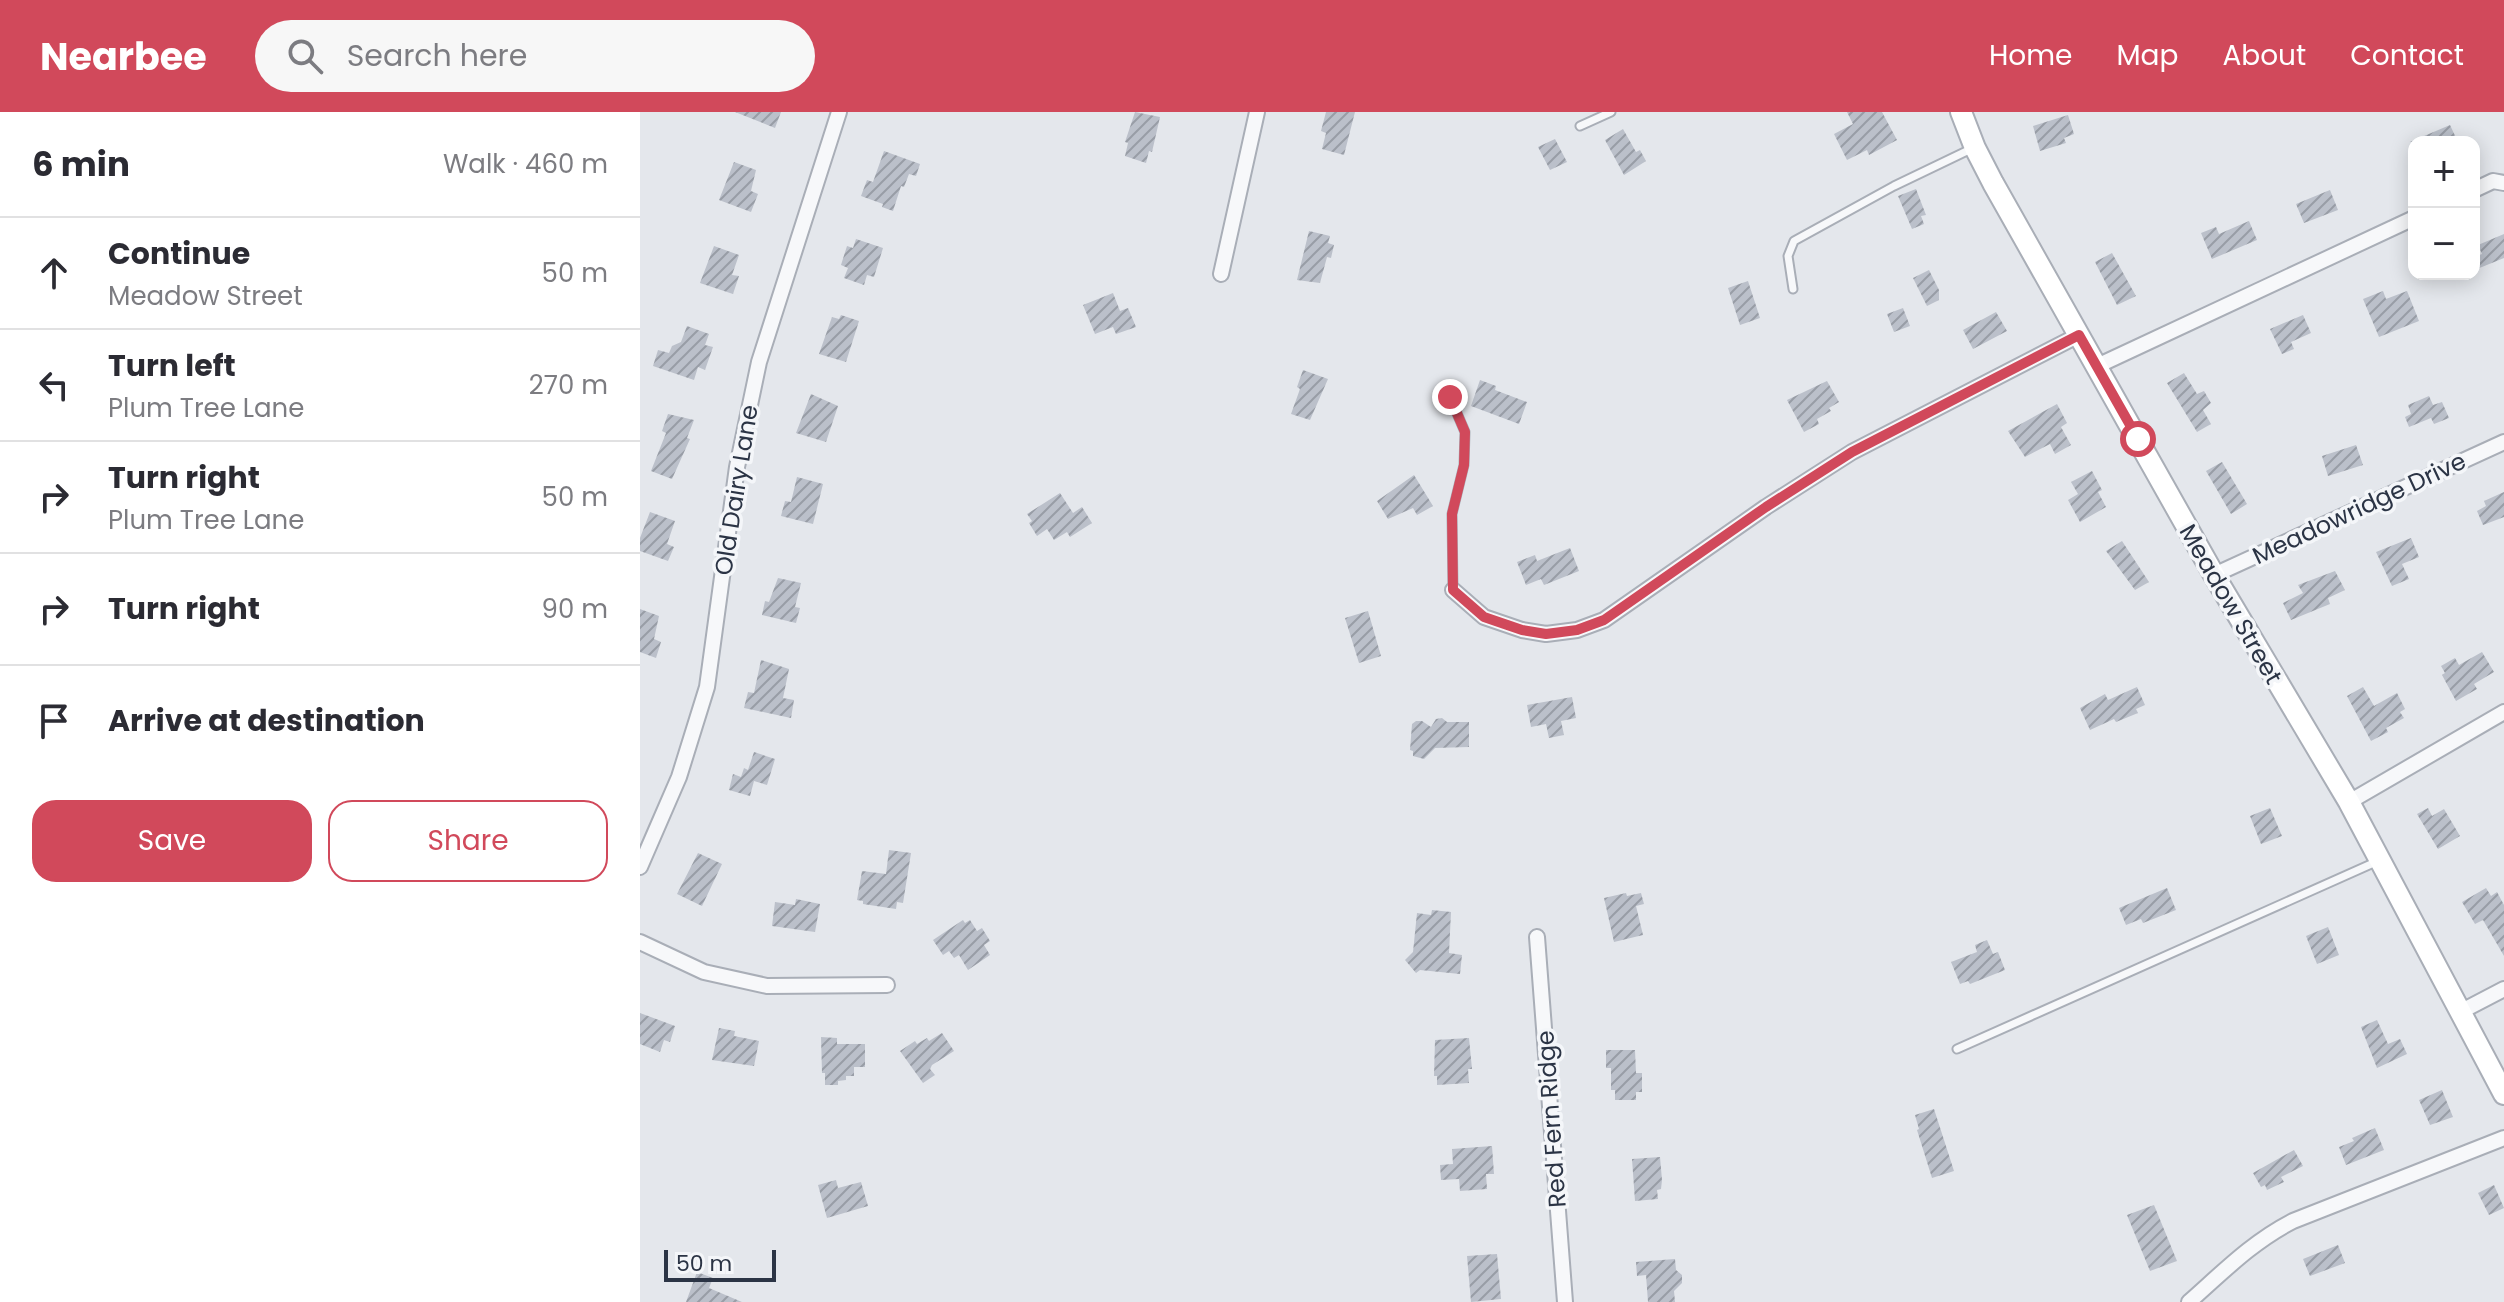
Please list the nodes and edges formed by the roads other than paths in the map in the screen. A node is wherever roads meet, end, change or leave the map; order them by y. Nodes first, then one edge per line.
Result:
1 (839, 112) edge
2 (1257, 112) edge
3 (1611, 112) edge
4 (1961, 112) edge
5 (1580, 126) dead end
6 (1975, 148) junction
7 (2504, 183) edge
8 (2480, 187) edge
9 (2408, 221) edge
10 (1221, 274) dead end
11 (1793, 289) dead end
12 (2079, 335) junction
13 (2097, 366) junction
14 (1450, 397) dead end
15 (2504, 442) edge
16 (2214, 575) junction
17 (1453, 590) joint
18 (2504, 712) edge
19 (2349, 802) junction
20 (2380, 860) junction
21 (640, 867) edge
22 (1537, 937) dead end
23 (640, 942) edge
24 (887, 985) dead end
25 (2504, 989) edge
26 (2460, 1012) junction
27 (1957, 1049) dead end
28 (2504, 1094) edge
29 (2504, 1138) edge
30 (1565, 1302) edge
31 (2189, 1302) edge

1 - 21 street, Old Dairy Lane
2 - 10 street
3 - 5 lane
4 - 6 street, Meadow Street
6 - 11 lane
6 - 12 street, Meadow Street
7 - 8 street
9 - 13 street
12 - 13 street, Meadow Street
12 - 17 street
13 - 16 street, Meadow Street
14 - 17 lane
15 - 16 street, Meadowridge Drive
16 - 19 street, Meadow Street
18 - 19 street
19 - 20 street, Meadow Street
20 - 26 street, Meadow Street
20 - 27 lane
22 - 30 street, Red Fern Ridge
23 - 24 street
25 - 26 street
26 - 28 street, Meadow Street
29 - 31 street

